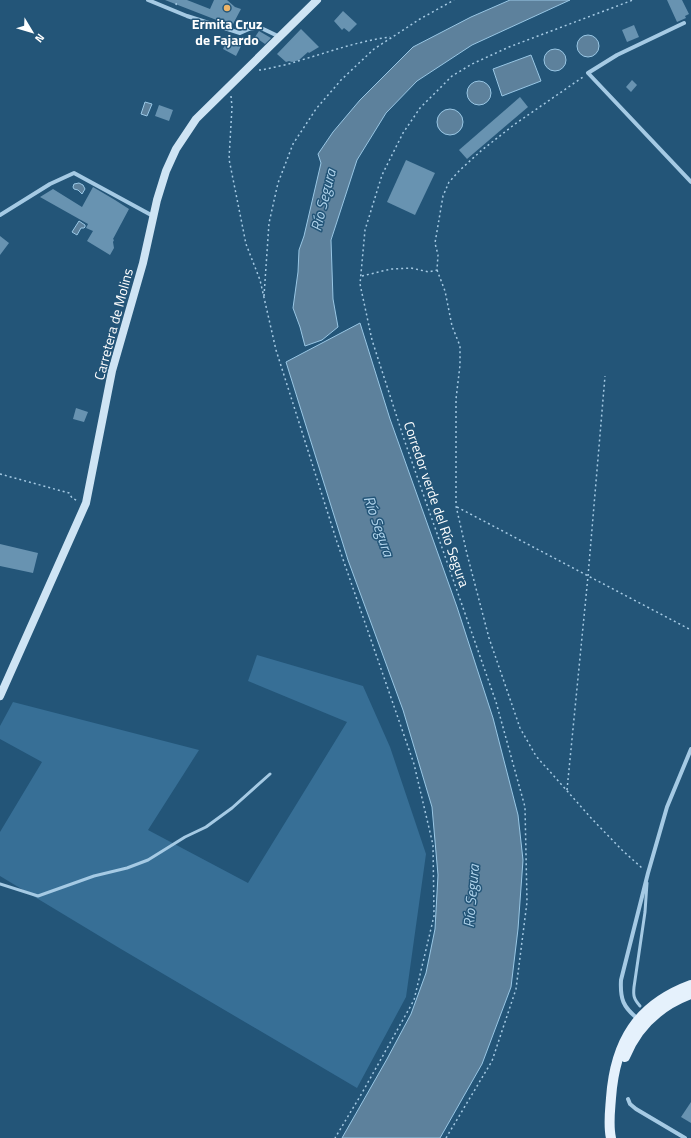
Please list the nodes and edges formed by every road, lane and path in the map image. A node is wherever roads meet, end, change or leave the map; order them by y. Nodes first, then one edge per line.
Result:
1 (148, 0) edge
2 (317, 0) edge
3 (454, 0) edge
4 (633, 0) edge
5 (684, 23) dead end
6 (392, 36) junction
7 (280, 37) junction
8 (247, 69) junction
9 (588, 73) junction
10 (230, 85) junction
11 (691, 182) edge
12 (0, 215) edge
13 (153, 216) junction
14 (437, 270) junction
15 (361, 276) junction
16 (264, 298) junction
17 (605, 376) dead end
18 (0, 474) edge
19 (86, 503) junction
20 (456, 506) junction
21 (588, 576) junction
22 (691, 630) edge
23 (0, 696) edge
24 (691, 749) edge
25 (270, 774) dead end
26 (567, 790) junction
27 (648, 873) junction
28 (0, 884) edge
29 (691, 985) edge
30 (691, 994) edge
31 (640, 1006) dead end
32 (638, 1019) junction
33 (628, 1099) dead end
34 (335, 1138) edge
35 (446, 1138) edge
36 (611, 1138) edge
37 (685, 1138) edge

1 - 7 street
2 - 7 street, Carretera de Molins
3 - 6 path
4 - 15 path, Corredor verde del Río Segura
5 - 9 street
6 - 8 path
6 - 16 path
7 - 8 street, Carretera de Molins
8 - 10 street, Carretera de Molins
9 - 11 street
9 - 14 path
10 - 13 street, Carretera de Molins
10 - 16 path
12 - 13 street
13 - 19 street, Carretera de Molins
14 - 15 path
14 - 20 path
15 - 35 path, Corredor verde del Río Segura
16 - 34 path
17 - 21 path
18 - 19 path
19 - 23 street, Carretera de Molins
20 - 21 path
20 - 26 path
21 - 22 path
21 - 26 path
24 - 27 street
25 - 28 lane
26 - 27 path
27 - 31 lane
27 - 32 street
29 - 32 main road
30 - 36 main road
32 - 36 main road
33 - 37 street

